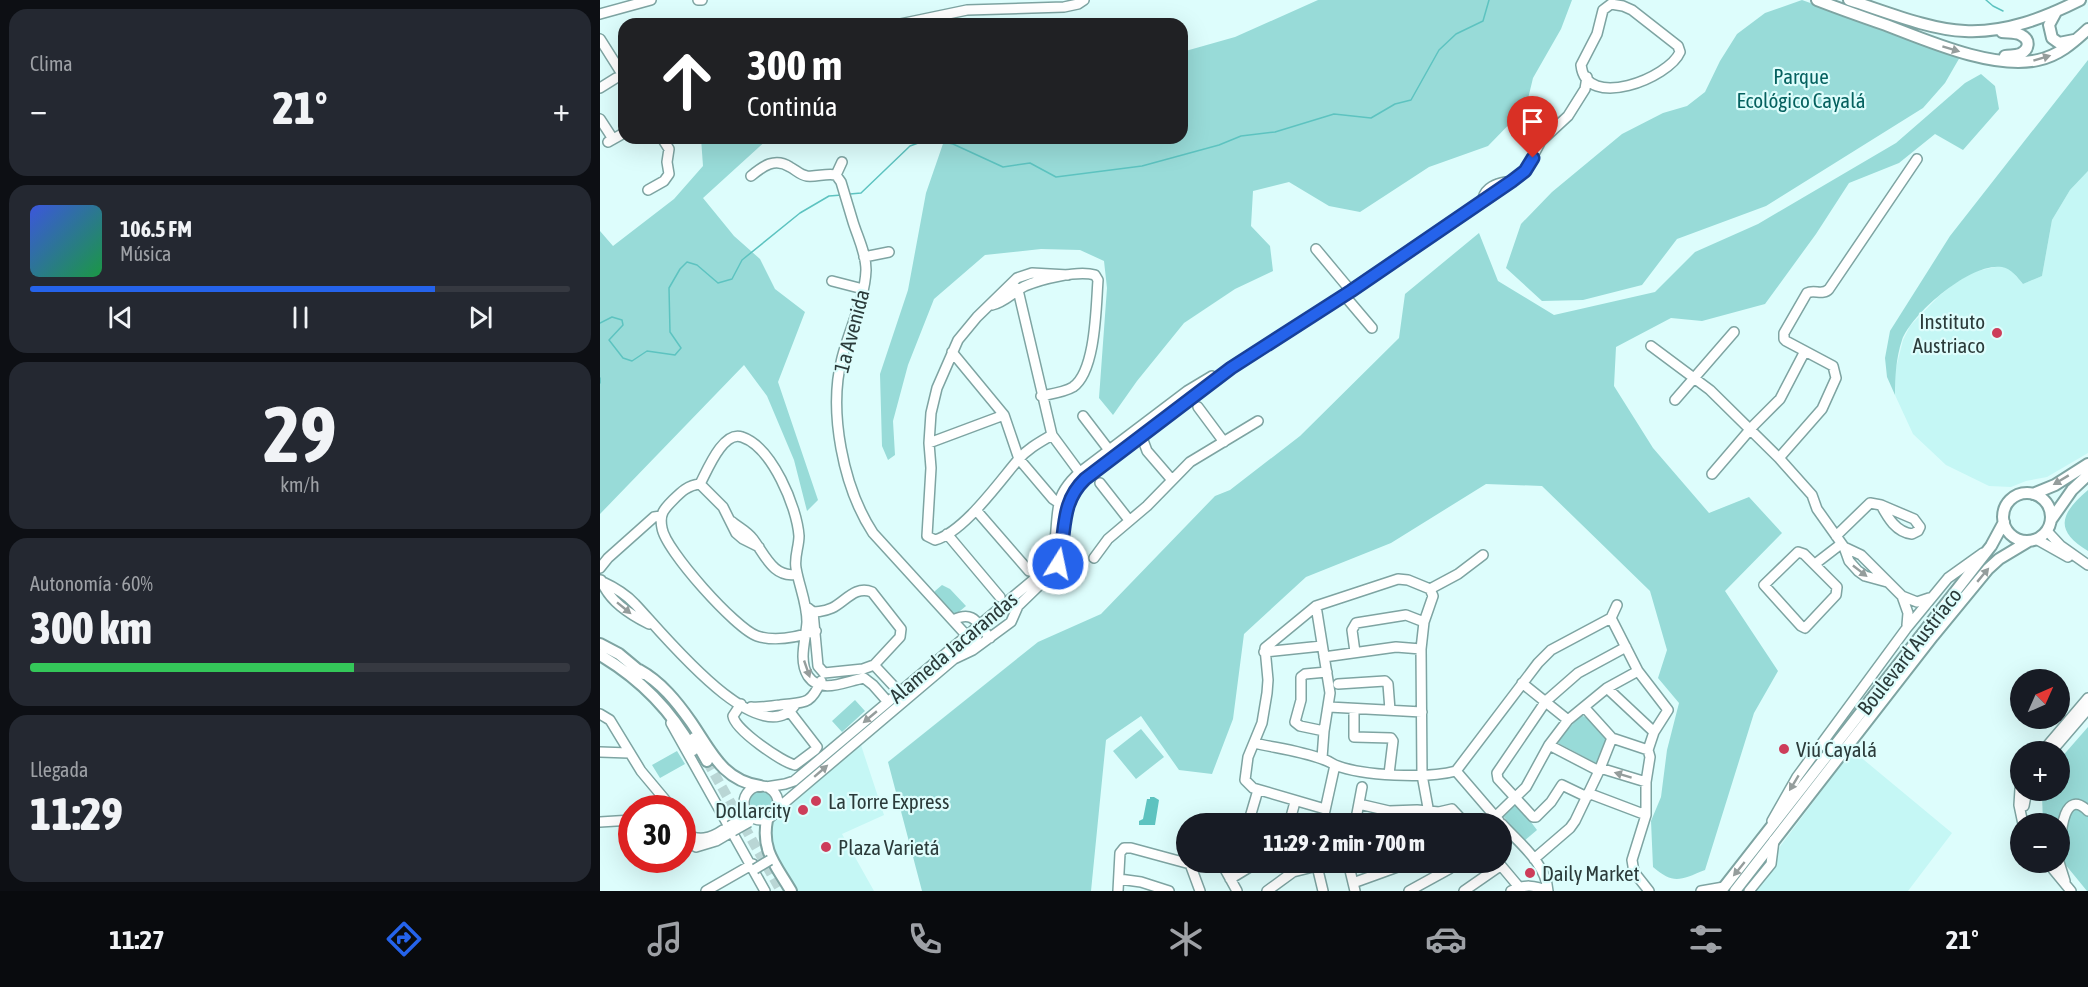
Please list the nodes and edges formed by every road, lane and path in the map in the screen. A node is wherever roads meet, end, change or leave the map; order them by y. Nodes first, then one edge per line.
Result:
1 (651, 0) edge
2 (1084, 0) edge
3 (1817, 0) edge
4 (1849, 0) edge
5 (2080, 0) edge
6 (1053, 3) edge
7 (2056, 12) junction
8 (600, 14) edge
9 (929, 18) edge
10 (1868, 18) junction
11 (1906, 18) junction
12 (2088, 29) edge
13 (1964, 31) junction
14 (1990, 31) junction
15 (1912, 35) junction
16 (600, 39) edge
17 (2077, 39) junction
18 (1983, 57) junction
19 (618, 74) edge
20 (1587, 77) junction
21 (618, 79) edge
22 (600, 87) edge
23 (1598, 87) junction
24 (1585, 90) junction
25 (600, 119) edge
26 (618, 136) edge
27 (666, 144) edge
28 (1917, 159) dead end
29 (842, 162) dead end
30 (836, 175) junction
31 (751, 176) dead end
32 (648, 190) dead end
33 (1316, 249) dead end
34 (889, 252) dead end
35 (864, 257) junction
36 (832, 281) dead end
37 (1014, 287) junction
38 (862, 289) junction
39 (1347, 293) junction
40 (1372, 328) dead end
41 (1734, 332) dead end
42 (1651, 346) dead end
43 (1805, 351) junction
44 (952, 352) junction
45 (1694, 378) junction
46 (1041, 396) junction
47 (1675, 400) dead end
48 (1198, 407) dead end
49 (1004, 415) junction
50 (1083, 416) dead end
51 (1258, 421) dead end
52 (1751, 430) junction
53 (1052, 435) junction
54 (1138, 436) junction
55 (1224, 442) junction
56 (929, 443) junction
57 (1109, 450) junction
58 (1779, 458) junction
59 (1019, 459) junction
60 (2088, 464) edge
61 (1712, 474) dead end
62 (1082, 475) junction
63 (2088, 475) edge
64 (1172, 480) junction
65 (1100, 483) dead end
66 (700, 484) junction
67 (2033, 494) junction
68 (1059, 503) junction
69 (1881, 505) dead end
70 (976, 510) junction
71 (660, 516) junction
72 (1130, 520) junction
73 (2051, 520) junction
74 (2004, 522) junction
75 (643, 527) junction
76 (662, 530) junction
77 (2047, 531) junction
78 (946, 534) junction
79 (2032, 540) junction
80 (1840, 542) junction
81 (1991, 546) junction
82 (1483, 555) dead end
83 (1094, 558) dead end
84 (2076, 558) junction
85 (1815, 564) junction
86 (2088, 565) edge
87 (600, 568) edge
88 (796, 570) junction
89 (1029, 572) dead end
90 (601, 579) edge
91 (1887, 582) junction
92 (1022, 589) junction
93 (1430, 589) junction
94 (1032, 593) junction
95 (1902, 596) junction
96 (1931, 597) junction
97 (1002, 601) junction
98 (1617, 605) dead end
99 (1316, 606) junction
100 (808, 610) junction
101 (1611, 618) junction
102 (953, 620) junction
103 (1011, 622) junction
104 (1424, 622) junction
105 (980, 626) junction
106 (1906, 629) junction
107 (816, 631) junction
108 (805, 635) junction
109 (967, 636) junction
110 (990, 638) junction
111 (600, 644) edge
112 (1323, 646) junction
113 (1626, 647) junction
114 (1421, 650) junction
115 (1264, 652) junction
116 (1355, 652) junction
117 (600, 655) edge
118 (1324, 657) junction
119 (954, 659) junction
120 (874, 665) junction
121 (639, 670) junction
122 (1638, 671) junction
123 (1326, 672) junction
124 (824, 673) junction
125 (1522, 683) junction
126 (1338, 684) dead end
127 (819, 685) junction
128 (1607, 688) junction
129 (903, 696) junction
130 (2088, 698) edge
131 (1546, 701) junction
132 (888, 702) junction
133 (660, 703) junction
134 (743, 705) junction
135 (1584, 707) junction
136 (793, 708) junction
137 (1329, 708) junction
138 (1354, 709) junction
139 (2088, 709) edge
140 (1390, 710) junction
141 (1422, 712) junction
142 (600, 714) edge
143 (1568, 720) junction
144 (1324, 731) junction
145 (1654, 732) junction
146 (1612, 738) junction
147 (2051, 741) edge
148 (2060, 741) edge
149 (1254, 743) junction
150 (1550, 745) junction
151 (1648, 750) junction
152 (600, 752) edge
153 (629, 753) junction
154 (1322, 759) junction
155 (1335, 765) junction
156 (1600, 770) junction
157 (1456, 771) junction
158 (1389, 774) junction
159 (1422, 776) junction
160 (1646, 782) junction
161 (763, 786) junction
162 (1362, 787) dead end
163 (1258, 790) junction
164 (661, 795) edge
165 (1588, 795) junction
166 (1515, 798) junction
167 (1295, 802) junction
168 (1359, 804) junction
169 (777, 809) junction
170 (1325, 810) junction
171 (1429, 811) junction
172 (2088, 811) edge
173 (1251, 813) edge
174 (1292, 813) edge
175 (1324, 813) edge
176 (1357, 813) edge
177 (1456, 813) edge
178 (1492, 813) edge
179 (1506, 813) edge
180 (2066, 813) edge
181 (1646, 814) junction
182 (748, 817) junction
183 (767, 819) junction
184 (618, 821) edge
185 (600, 822) edge
186 (730, 829) junction
187 (1512, 836) edge
188 (696, 839) edge
189 (1774, 840) junction
190 (1757, 847) junction
191 (769, 857) junction
192 (1176, 859) edge
193 (1534, 859) junction
194 (753, 867) junction
195 (1197, 873) edge
196 (1227, 873) edge
197 (1240, 873) edge
198 (1292, 873) edge
199 (1318, 873) edge
200 (1349, 873) joint
201 (1383, 873) edge
202 (1442, 873) edge
203 (1487, 873) edge
204 (1505, 873) edge
205 (2056, 873) edge
206 (2063, 873) edge
207 (1371, 878) junction
208 (1119, 879) junction
209 (1230, 879) junction
210 (1354, 887) edge
211 (1515, 889) edge
212 (1269, 890) edge
213 (1414, 890) edge
214 (1721, 890) edge
215 (2070, 890) edge
216 (706, 891) edge
217 (717, 891) edge
218 (765, 891) edge
219 (791, 891) edge
220 (1118, 891) edge
221 (1169, 891) edge
222 (1200, 891) edge
223 (1237, 891) edge
224 (1323, 891) edge
225 (1464, 891) edge
226 (1548, 891) edge
227 (1649, 891) edge
228 (1701, 891) edge
229 (1736, 891) edge
230 (1749, 891) edge

1 - 8 street
2 - 6 street
3 - 10 main road
4 - 11 main road
5 - 7 main road
6 - 9 street
7 - 14 main road
7 - 17 main road
10 - 11 main road
10 - 15 main road
11 - 13 main road
12 - 17 main road
13 - 14 main road
13 - 15 main road
14 - 18 main road
15 -> 18 main road
16 - 19 street
18 -> 17 main road
20 - 23 street
20 - 23 street
20 - 24 street
21 - 22 street
23 - 24 street
24 - 39 street, Alameda Jacarandas
25 - 26 street
27 - 32 street
28 - 43 street
29 - 30 street
30 - 31 street
30 - 35 street, 1a Avenida
33 - 39 street
34 - 35 street
35 - 38 street, 1a Avenida
36 - 38 street
37 - 44 street
37 - 46 street
37 - 46 street
38 - 102 street, 1a Avenida
39 - 40 street
39 - 54 street, Alameda Jacarandas
41 - 45 street
42 - 45 street
43 - 52 street
43 - 58 street
44 - 49 street
44 - 56 street
45 - 47 street
45 - 52 street
46 - 53 street
48 - 55 street
49 - 56 street
49 - 59 street
50 - 57 street
51 - 55 street
52 - 58 street
52 - 61 street
53 - 59 street
53 - 62 street
54 - 57 street, Alameda Jacarandas
54 - 62 street, Alameda Jacarandas
54 - 64 street
55 - 64 street
56 - 78 street
57 - 62 street, Alameda Jacarandas
58 - 80 street
59 - 68 street
59 - 70 street
60 -> 67 main road
62 - 68 street, Alameda Jacarandas
62 - 94 street, Alameda Jacarandas
63 - 73 main road
64 - 72 street
65 - 72 street
66 - 71 street
66 - 88 street
66 - 88 street
67 - 73 main road
67 - 74 main road
68 - 92 street, Alameda Jacarandas
69 - 80 street
70 - 78 street
70 - 89 street
71 - 75 street
71 - 76 street
72 - 83 street
73 - 77 main road
74 - 79 main road
74 - 81 main road, Boulevard Austríaco
75 - 76 street
75 - 87 street
76 - 108 street
77 - 79 main road
77 - 84 street
78 - 97 street
79 - 84 street
189 -> 79 main road, Boulevard Austríaco
80 - 85 street
80 - 91 street
80 -> 91 street
81 - 96 street
81 - 190 main road, Boulevard Austríaco
82 - 93 street
84 - 86 street
85 - 85 street
88 - 100 street
90 - 134 street
91 - 95 street
92 - 94 street
92 - 97 street, Alameda Jacarandas
93 - 99 street
93 - 104 street
94 - 103 street, Alameda Jacarandas
95 - 96 street
95 - 106 street
96 - 106 street
97 - 103 street
97 - 105 street, Alameda Jacarandas
98 - 101 street
99 - 112 street
99 - 115 street
100 - 107 street
100 - 108 street
100 - 120 street
101 - 113 street
101 - 125 street
102 - 105 street
102 - 109 street, 1a Avenida
103 - 110 street, Alameda Jacarandas
104 - 114 street
104 - 116 street
105 - 109 street, Alameda Jacarandas
105 - 110 street
105 - 119 street
106 -> 190 street
107 - 108 street
107 - 124 street
108 -> 127 street
109 - 129 street, Alameda Jacarandas
110 - 119 street, Alameda Jacarandas
111 - 121 main road
112 - 115 street
112 - 118 street
113 - 122 street
113 - 131 street
114 - 116 street
114 - 141 street
115 - 149 street
116 - 118 street
117 - 133 main road
118 - 123 street
119 - 129 street, Alameda Jacarandas
120 - 124 street
120 - 129 street
121 - 133 main road
121 - 161 main road
122 - 128 street
122 - 145 street
123 - 137 street
123 - 144 street
124 - 127 street
125 - 131 street
125 - 157 street
126 - 140 street
127 - 132 street
127 - 136 street
128 - 135 street
128 - 145 street
129 - 132 street, Alameda Jacarandas
169 -> 129 street, Alameda Jacarandas
130 - 147 street
131 - 143 street
131 - 166 street
132 -> 161 street, Alameda Jacarandas
133 - 186 street
134 - 136 street
134 - 136 street
135 - 143 street
135 - 146 street
137 - 138 street
137 - 144 street
138 - 140 street
138 - 158 street
139 - 148 street
140 - 141 street
141 - 159 street
142 - 153 street
143 - 150 street
144 - 154 street
145 - 151 street
146 - 151 street
146 - 156 street
149 - 154 street
149 - 163 street
150 - 156 street
150 - 166 street
151 - 160 street
152 - 153 street
153 - 164 street
154 - 155 street
155 - 158 street
155 - 170 street
160 -> 156 street
156 - 165 street
157 - 159 street
157 - 178 street
158 - 159 street
159 - 171 street
160 - 181 street
161 - 169 street
161 - 182 street
162 - 168 street
163 - 167 street
163 - 173 street
165 - 166 street
165 - 181 street
165 - 193 street
166 - 179 street
167 - 170 street
167 - 174 street
168 - 171 street
168 - 176 street
169 - 183 street
170 - 175 street
171 - 177 street
172 - 180 street
181 - 227 street
182 - 183 street
182 - 186 street, bridge
183 - 191 main road
184 - 185 street
186 - 188 street
186 - 194 street
187 - 193 street
189 - 229 main road, Boulevard Austríaco
189 - 230 street
190 -> 214 main road, Boulevard Austríaco
191 - 194 street
191 - 219 main road
192 - 208 street
193 - 226 street
194 - 216 street
194 - 217 street
194 - 218 street
195 - 222 street
196 - 209 street
197 - 209 street
198 - 212 street
199 - 224 street
200 - 207 street
200 - 210 street
201 - 207 street
202 - 213 street
203 - 225 street
204 - 211 street
205 - 215 street
206 - 215 street
207 - 210 street
208 - 220 street
208 - 221 street
209 - 223 street
211 - 226 street
214 - 228 street

